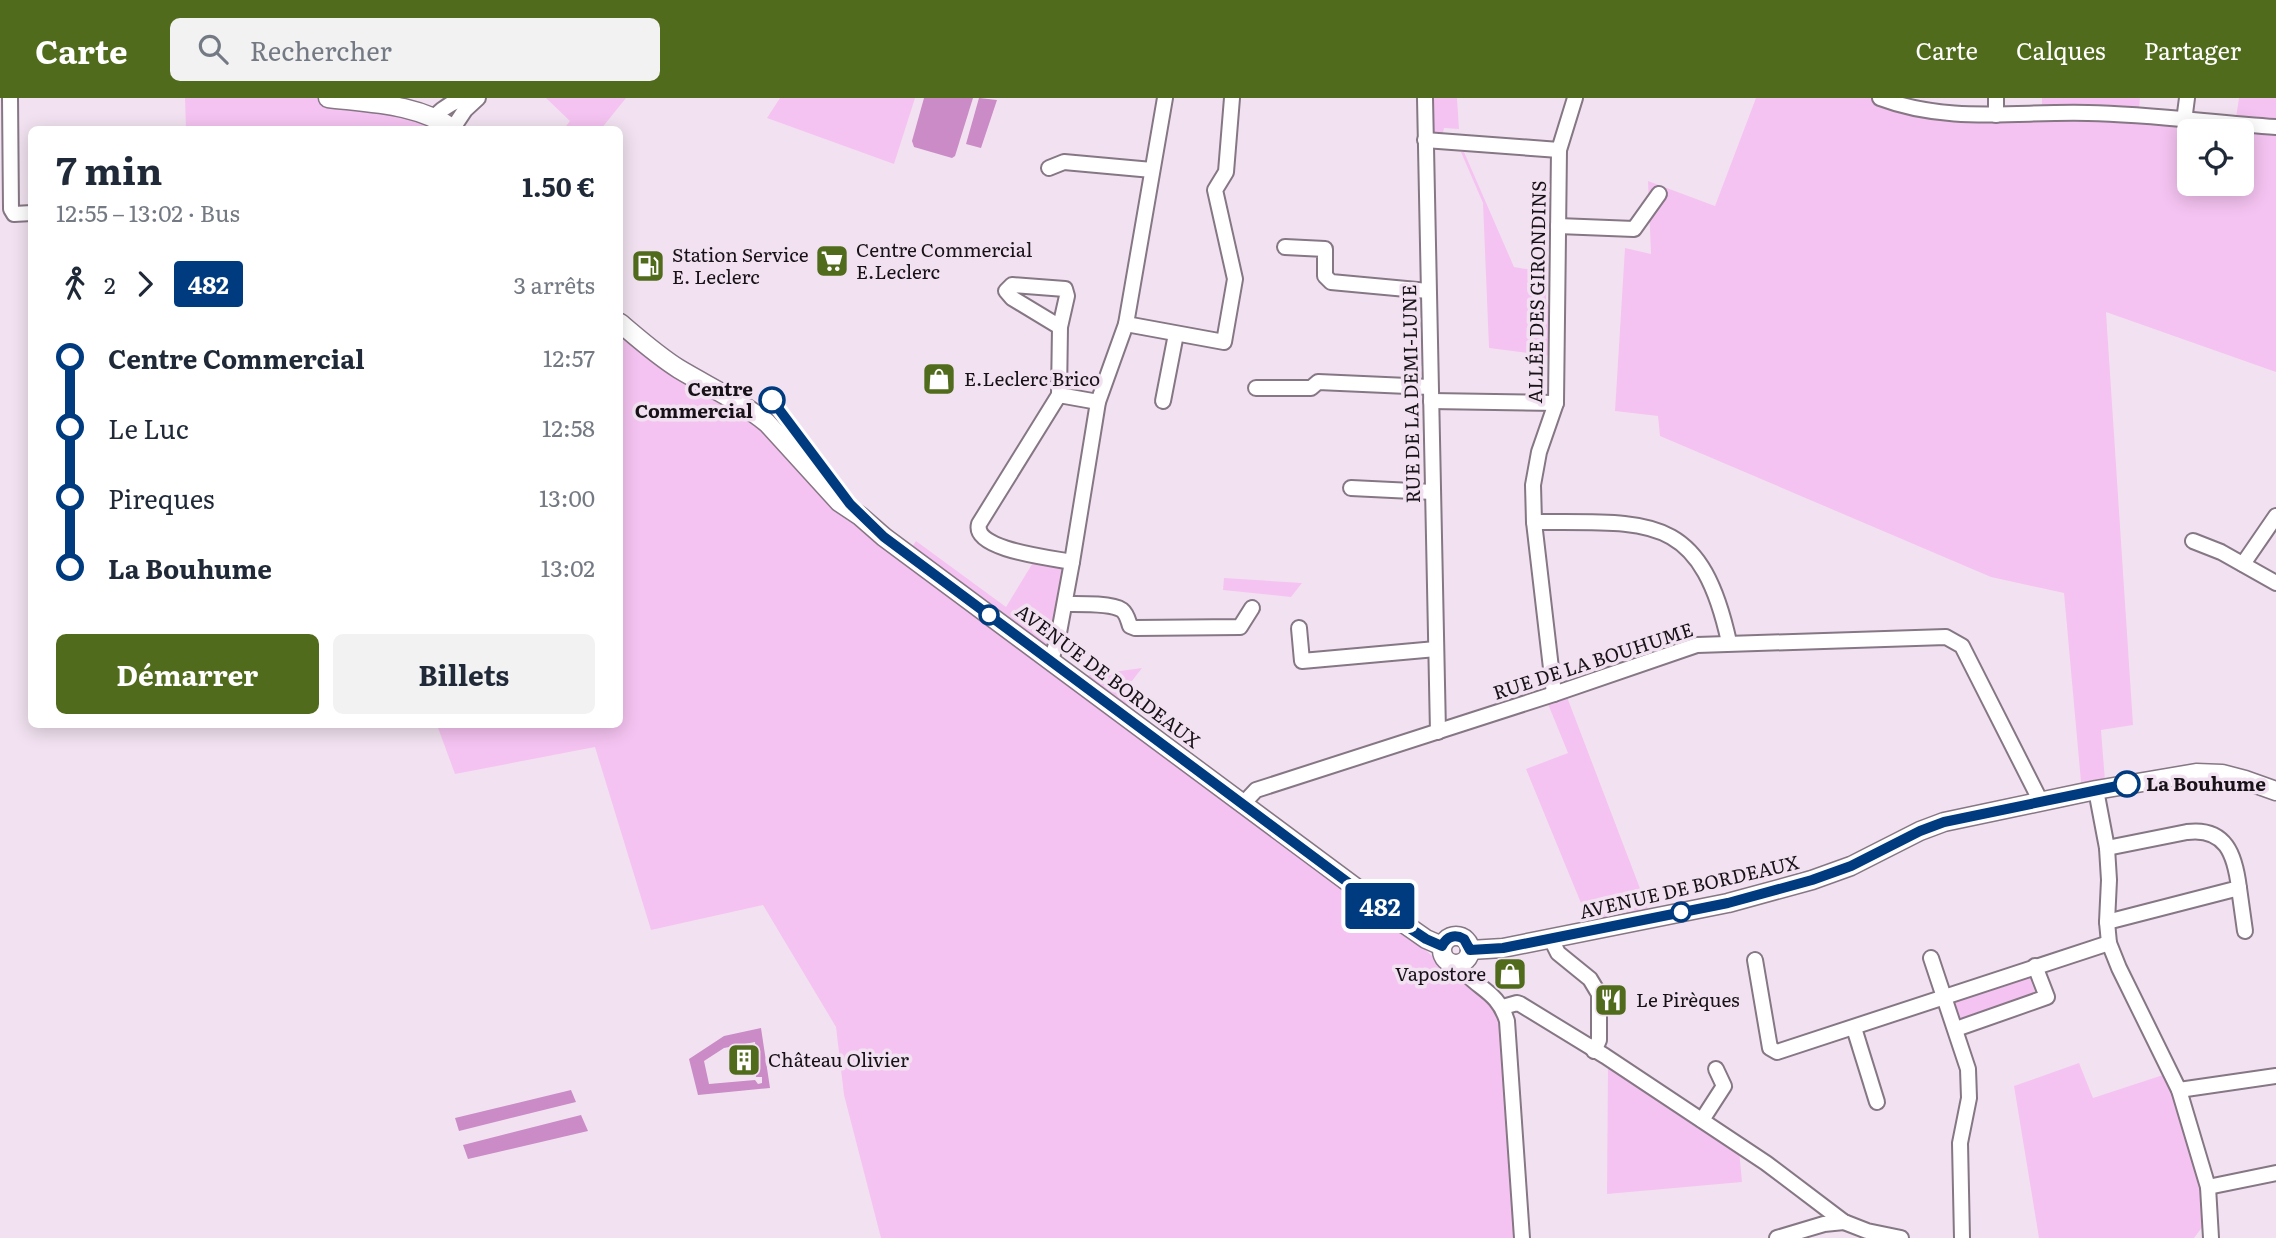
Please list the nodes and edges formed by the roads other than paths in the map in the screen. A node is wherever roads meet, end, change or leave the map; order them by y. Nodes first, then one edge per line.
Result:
1 (10, 98) edge
2 (328, 98) edge
3 (468, 98) edge
4 (478, 98) edge
5 (1165, 98) edge
6 (1233, 98) edge
7 (1425, 98) edge
8 (1575, 98) edge
9 (1883, 98) edge
10 (1996, 98) edge
11 (2187, 98) edge
12 (1996, 115) junction
13 (435, 116) junction
14 (2184, 119) edge
15 (2177, 120) edge
16 (450, 126) edge
17 (456, 126) edge
18 (2254, 126) edge
19 (2276, 127) edge
20 (1424, 140) junction
21 (1559, 150) junction
22 (1049, 168) dead end
23 (1152, 170) junction
24 (1659, 194) dead end
25 (28, 214) edge
26 (1558, 226) junction
27 (1285, 247) dead end
28 (1428, 291) junction
29 (623, 322) edge
30 (623, 323) edge
31 (1126, 324) junction
32 (1060, 327) dead end
33 (1176, 334) junction
34 (1256, 387) dead end
35 (1430, 394) junction
36 (1059, 395) junction
37 (1098, 401) junction
38 (1163, 401) dead end
39 (1556, 403) junction
40 (1350, 488) dead end
41 (1433, 492) junction
42 (855, 510) junction
43 (2276, 516) edge
44 (1534, 522) junction
45 (2193, 541) dead end
46 (1072, 562) junction
47 (2243, 564) junction
48 (2276, 583) edge
49 (1065, 604) junction
50 (1252, 608) dead end
51 (1299, 628) dead end
52 (1729, 642) junction
53 (1436, 649) junction
54 (1051, 660) junction
55 (1554, 694) junction
56 (1438, 732) junction
57 (2096, 790) junction
58 (2275, 790) edge
59 (2041, 802) junction
60 (1243, 804) junction
61 (2107, 848) junction
62 (2239, 888) junction
63 (2107, 922) junction
64 (2245, 931) dead end
65 (1551, 939) junction
66 (2109, 943) junction
67 (1465, 957) junction
68 (1931, 958) dead end
69 (1755, 960) dead end
70 (2035, 966) junction
71 (1944, 996) junction
72 (1503, 1007) junction
73 (1854, 1028) junction
74 (1956, 1029) junction
75 (1600, 1054) junction
76 (1716, 1069) dead end
77 (2276, 1076) edge
78 (2179, 1090) junction
79 (1877, 1102) dead end
80 (1702, 1120) junction
81 (2276, 1173) edge
82 (2208, 1186) junction
83 (1844, 1222) junction
84 (1522, 1238) edge
85 (1777, 1238) edge
86 (1849, 1238) edge
87 (1901, 1238) edge
88 (1962, 1238) edge
89 (2211, 1238) edge

1 - 25 street
2 - 13 main road
3 - 13 street
4 - 17 street
5 - 23 street
6 - 33 street
7 - 20 street, RUE DE LA DEMI-LUNE
8 - 21 street, ALLÉE DES GIRONDINS
9 - 12 street
10 - 12 street
11 - 14 street
12 - 15 street
13 - 16 main road
18 - 19 street
20 - 21 street
20 - 28 street, RUE DE LA DEMI-LUNE
21 - 26 street, ALLÉE DES GIRONDINS
22 - 23 street
23 - 31 street
24 - 26 street
26 - 39 street, ALLÉE DES GIRONDINS
27 - 28 street
28 - 35 street, RUE DE LA DEMI-LUNE
29 - 42 main road, AVENUE DE BORDEAUX
30 - 42 main road, AVENUE DE BORDEAUX
31 - 33 street
31 - 37 street
32 - 36 street
33 - 38 street
34 - 35 street
35 - 39 street
35 - 41 street, RUE DE LA DEMI-LUNE
36 - 37 street
36 - 46 street
37 - 46 street
39 - 44 street, ALLÉE DES GIRONDINS
40 - 41 street
41 - 53 street, RUE DE LA DEMI-LUNE
42 - 54 main road, AVENUE DE BORDEAUX
43 - 47 street
44 - 52 street
44 - 55 street, ALLÉE DES GIRONDINS
45 - 47 street
46 - 49 street
47 - 48 street
49 - 50 street
49 - 54 street
51 - 53 street
52 - 55 street, RUE DE LA BOUHUME
52 - 59 street, RUE DE LA BOUHUME
53 - 56 street, RUE DE LA DEMI-LUNE
54 - 60 main road, AVENUE DE BORDEAUX
55 - 56 street, RUE DE LA BOUHUME
56 - 60 street, RUE DE LA BOUHUME
57 - 58 main road, AVENUE DE BORDEAUX
57 - 59 main road, AVENUE DE BORDEAUX
57 - 61 street
59 - 65 main road, AVENUE DE BORDEAUX
60 - 67 main road, AVENUE DE BORDEAUX
61 - 62 street
61 - 63 street
62 - 63 street
62 - 64 street
63 - 66 street
65 - 67 main road, AVENUE DE BORDEAUX
65 - 75 street
66 - 70 street
66 - 78 street
67 - 72 street
68 - 71 street
69 - 73 street
70 - 71 street
70 - 74 street
71 - 73 street
71 - 74 street
72 - 75 street
72 - 84 street
73 - 79 street
74 - 88 street
75 - 80 street
76 - 80 street
77 - 78 street
78 - 82 street
80 - 83 street
81 - 82 street
82 - 89 street
83 - 85 street
83 - 86 street
83 - 87 street

